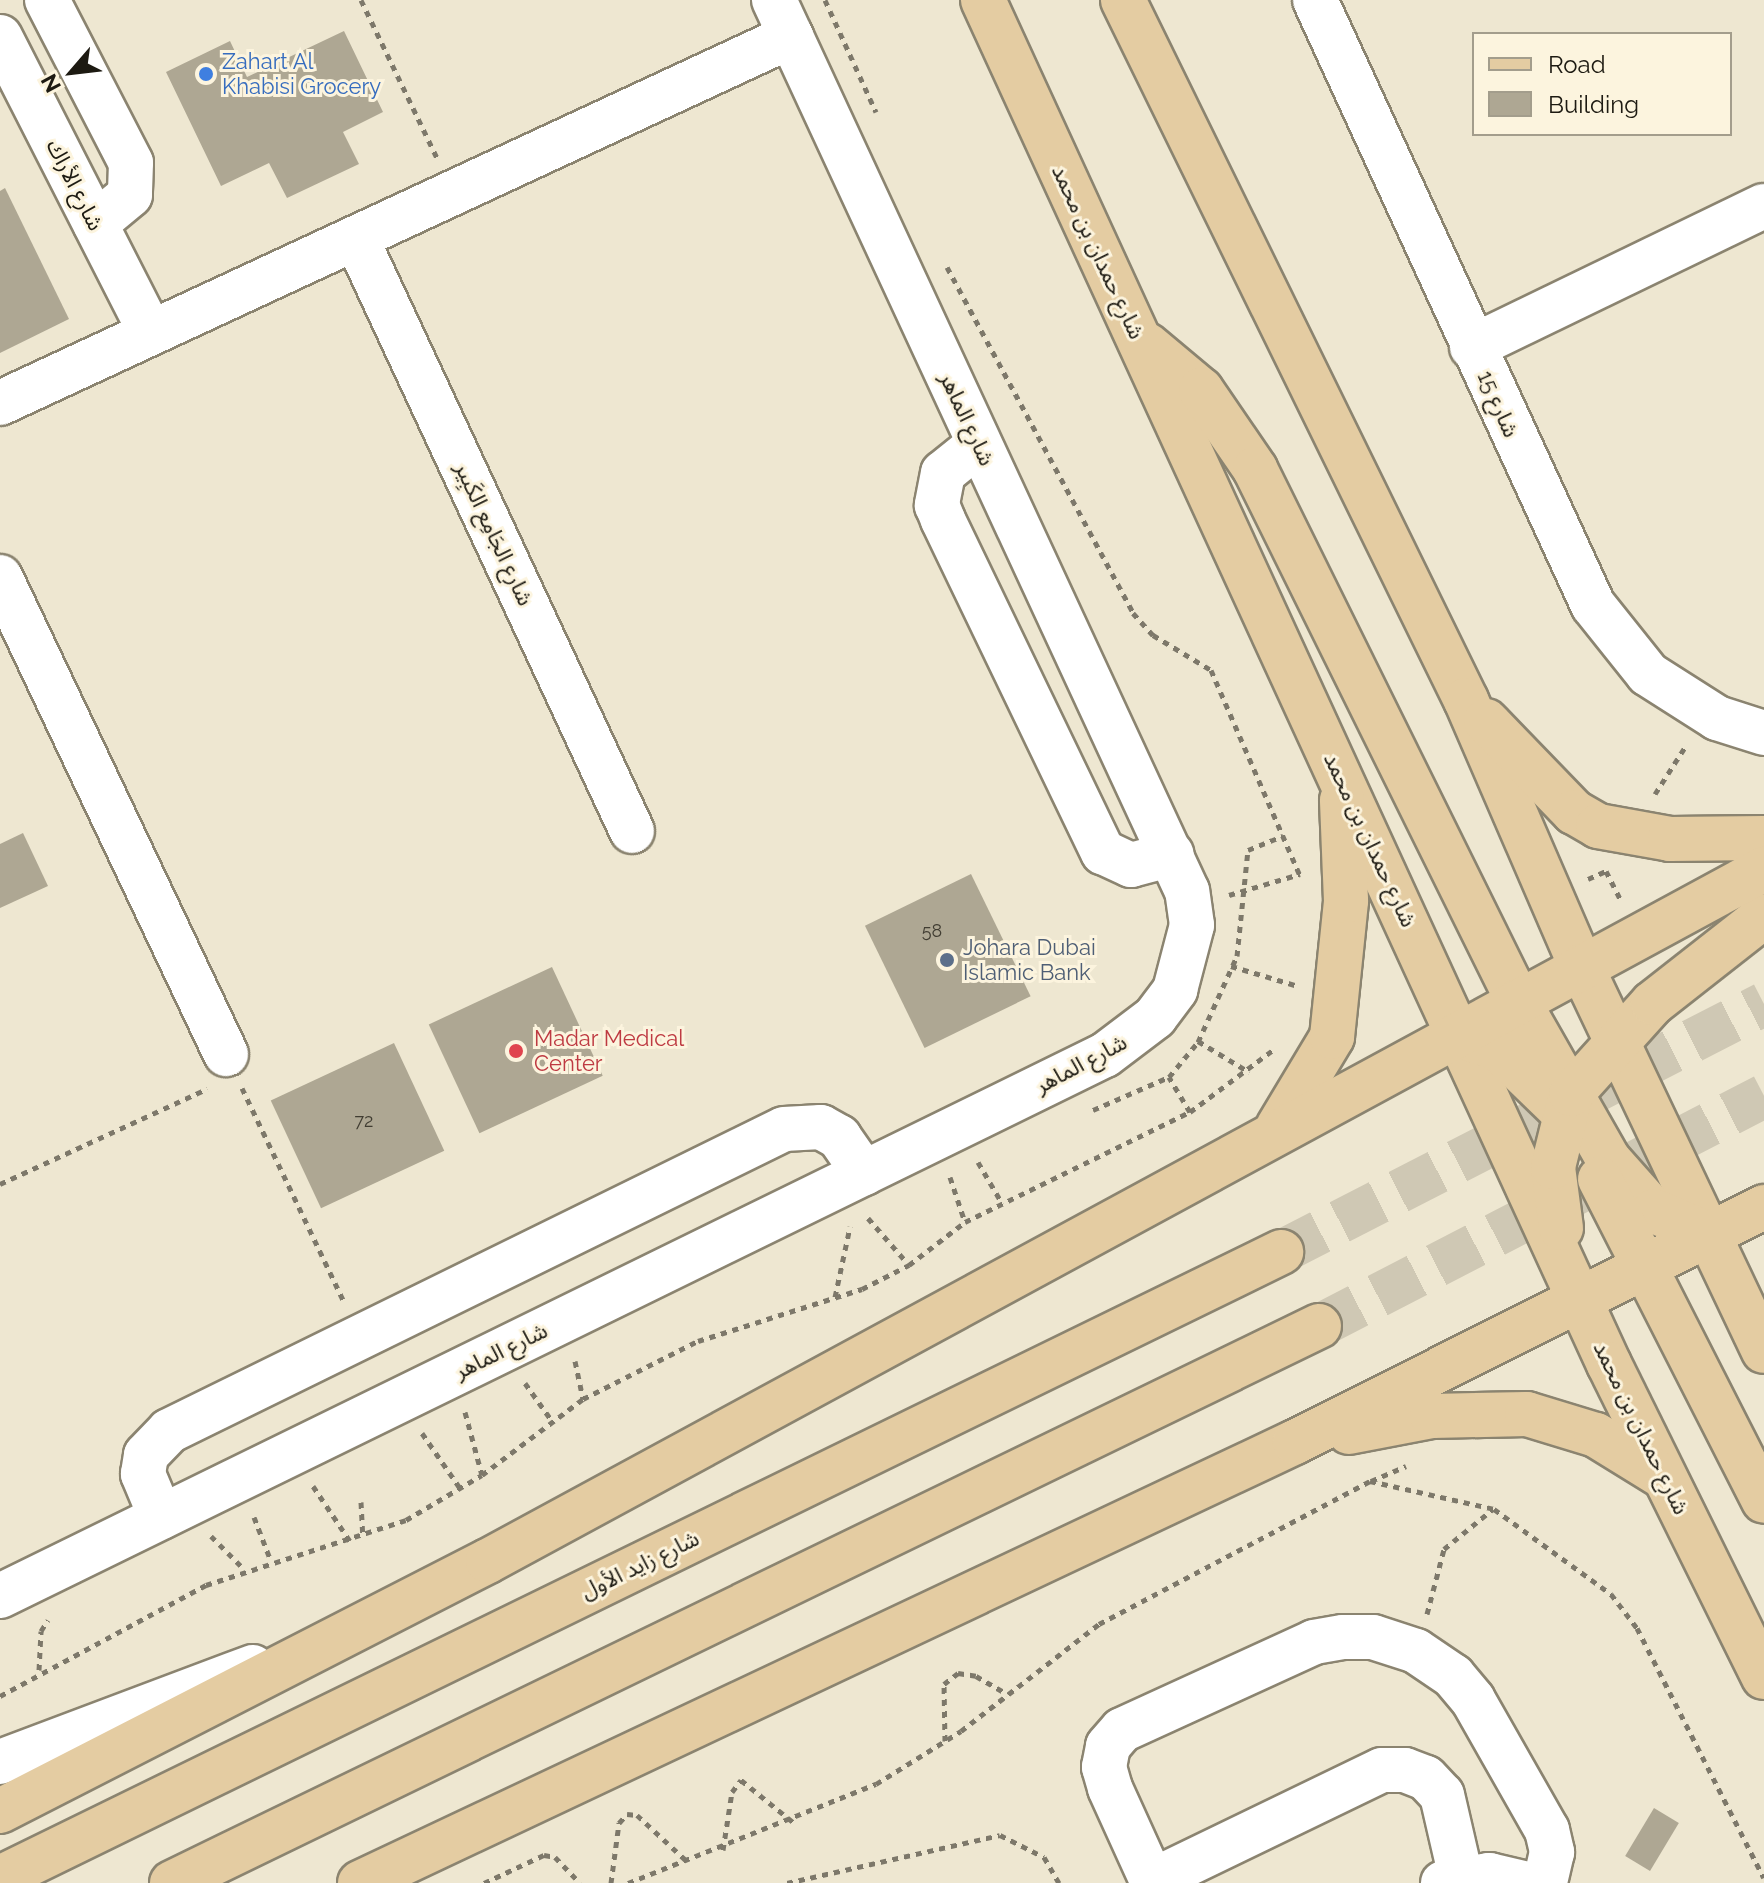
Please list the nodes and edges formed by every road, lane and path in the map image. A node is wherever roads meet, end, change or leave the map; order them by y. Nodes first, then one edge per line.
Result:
1 (47, 0) edge
2 (361, 0) edge
3 (825, 0) edge
4 (983, 0) edge
5 (1123, 0) edge
6 (1315, 0) edge
7 (782, 18) edge
8 (0, 37) edge
9 (883, 129) dead end
10 (453, 192) junction
11 (1764, 206) edge
12 (95, 224) junction
13 (356, 238) junction
14 (942, 257) dead end
15 (151, 333) junction
16 (1139, 339) junction
17 (1472, 347) junction
18 (0, 403) edge
19 (979, 444) junction
20 (0, 577) edge
21 (1466, 700) junction
22 (1764, 733) edge
23 (1695, 750) dead end
24 (1341, 777) junction
25 (1652, 799) dead end
26 (632, 831) dead end
27 (1764, 838) edge
28 (1172, 854) junction
29 (1764, 869) edge
30 (1300, 874) junction
31 (1303, 886) dead end
32 (1550, 898) junction
33 (1189, 907) junction
34 (1764, 916) edge
35 (1638, 934) junction
36 (1187, 959) junction
37 (1581, 966) junction
38 (1308, 973) dead end
39 (1305, 987) junction
40 (1301, 1001) dead end
41 (1518, 1001) junction
42 (1155, 1017) junction
43 (1457, 1035) junction
44 (1281, 1039) dead end
45 (1615, 1039) junction
46 (231, 1065) junction
47 (1249, 1072) junction
48 (1567, 1104) junction
49 (1276, 1131) junction
50 (972, 1153) dead end
51 (950, 1164) dead end
52 (864, 1173) junction
53 (0, 1184) edge
54 (1002, 1203) junction
55 (1764, 1207) edge
56 (965, 1222) junction
57 (1708, 1234) junction
58 (1281, 1252) tunnel mouth
59 (1648, 1264) junction
60 (909, 1265) junction
61 (835, 1297) junction
62 (1579, 1299) junction
63 (1319, 1326) tunnel mouth
64 (361, 1336) junction
65 (572, 1345) dead end
66 (1764, 1351) edge
67 (517, 1373) dead end
68 (462, 1399) dead end
69 (583, 1399) junction
70 (552, 1421) junction
71 (414, 1423) dead end
72 (1295, 1442) junction
73 (306, 1475) dead end
74 (482, 1475) junction
75 (1664, 1477) junction
76 (460, 1488) junction
77 (1764, 1501) edge
78 (361, 1502) dead end
79 (249, 1503) dead end
80 (1494, 1509) junction
81 (181, 1522) junction
82 (363, 1537) junction
83 (350, 1541) junction
84 (271, 1561) junction
85 (244, 1569) junction
86 (0, 1596) edge
87 (319, 1644) junction
88 (1416, 1651) junction
89 (1764, 1677) edge
90 (1007, 1694) junction
91 (0, 1696) edge
92 (0, 1732) edge
93 (945, 1741) junction
94 (47, 1742) junction
95 (0, 1762) edge
96 (0, 1811) edge
97 (793, 1822) junction
98 (723, 1850) junction
99 (688, 1862) junction
100 (0, 1878) edge
101 (1764, 1878) edge
102 (1452, 1880) edge
103 (1153, 1882) edge
104 (172, 1883) edge
105 (360, 1883) edge
106 (484, 1883) edge
107 (580, 1883) edge
108 (611, 1883) edge
109 (628, 1883) edge
110 (787, 1883) edge
111 (1059, 1883) edge
112 (1525, 1883) edge
113 (1545, 1883) edge

1 - 12 street
2 - 10 path
3 - 9 path
4 - 16 main road, شارع حمدان بن محمد
5 - 21 main road
6 - 17 street, شارع 15
7 - 10 street
7 - 19 street, شارع الماهر
8 - 12 street, شارع الأراك
10 - 13 street
11 - 17 street
12 - 15 street, شارع الأراك
13 - 15 street
13 - 26 street, شارع الجَامِع الكَبِير
14 - 30 path
15 - 18 street
16 - 24 main road, شارع حمدان بن محمد
16 - 41 main road
17 - 22 street, شارع 15
19 - 28 street, شارع الماهر
19 - 28 street
20 - 46 street
21 - 27 main road
21 - 32 main road
23 - 25 path
24 - 43 main road, شارع حمدان بن محمد
24 - 49 main road
28 - 33 street, شارع الماهر
29 - 35 main road
30 - 31 path
30 - 33 path
32 - 35 path
32 - 37 main road
33 - 36 street, شارع الماهر
34 - 45 main road
35 - 37 main road
36 - 39 path
36 - 42 street, شارع الماهر
37 - 41 main road
37 - 45 main road
38 - 39 path
39 - 40 path
41 - 43 main road
41 - 48 main road
42 - 47 path
42 - 52 street, شارع الماهر
43 - 48 main road
43 - 49 main road
43 - 62 main road, شارع حمدان بن محمد
44 - 47 path
45 - 48 main road
45 - 57 main road
46 - 53 path
46 - 64 path
47 - 54 path
48 - 57 main road
48 - 59 main road
48 - 62 main road
49 - 87 main road
50 - 54 path
51 - 56 path
52 - 64 street
52 - 81 street, شارع الماهر
54 - 56 path
55 - 57 main road
56 - 60 path
57 - 59 main road
57 - 66 main road
58 - 100 main road, شارع زايد الأول
59 - 62 main road
59 - 77 main road
60 - 61 path
60 - 61 path
61 - 69 path
62 - 72 main road
62 - 75 main road, شارع حمدان بن محمد
63 - 104 main road
64 - 81 street
65 - 69 path
67 - 70 path
68 - 74 path
69 - 70 path
70 - 74 path
71 - 76 path
72 - 75 main road
72 - 105 main road
73 - 83 path
74 - 76 path
75 - 89 main road, شارع حمدان بن محمد
76 - 82 path
78 - 82 path
79 - 84 path
80 - 88 path
80 - 90 path
80 - 101 path
81 - 85 path
81 - 86 street, شارع الماهر
82 - 83 path
83 - 84 path
84 - 85 path
85 - 91 path
87 - 94 street
87 - 96 main road
88 - 103 street
88 - 113 street
90 - 93 path
90 - 93 path
92 - 94 street
93 - 97 path
94 - 95 street
97 - 98 path
97 - 98 path
98 - 99 path
99 - 108 path
99 - 109 path
102 - 103 street
102 - 112 street
106 - 107 path
110 - 111 path

